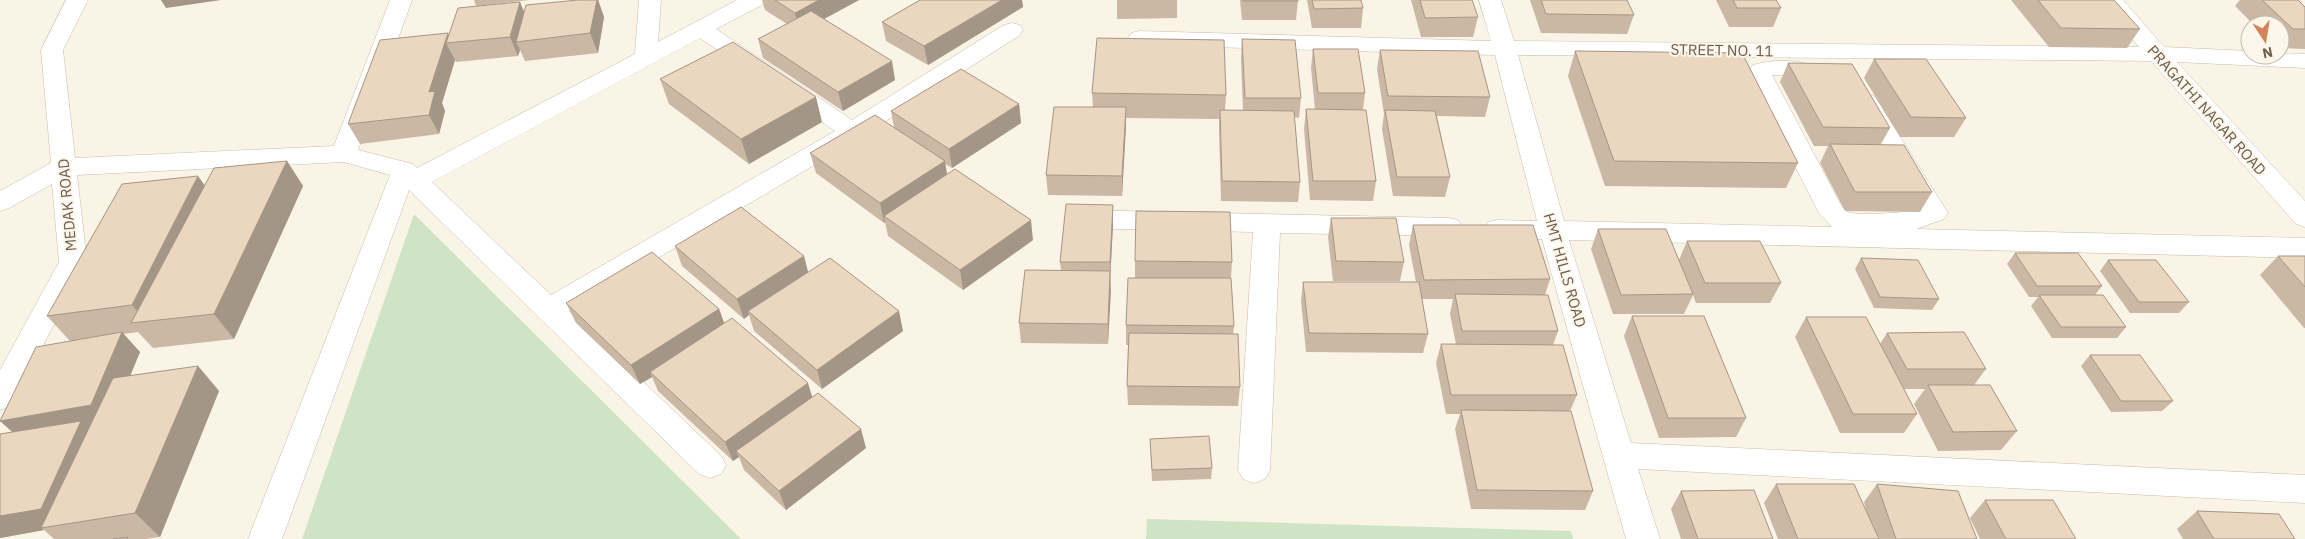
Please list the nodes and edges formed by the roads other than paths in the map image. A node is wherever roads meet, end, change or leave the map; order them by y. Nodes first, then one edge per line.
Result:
1 (77, 0) edge
2 (401, 0) edge
3 (650, 0) edge
4 (754, 0) edge
5 (1490, 0) edge
6 (2111, 0) edge
7 (700, 28) junction
8 (1012, 30) dead end
9 (1139, 38) edge
10 (1505, 48) junction
11 (2157, 54) junction
12 (646, 56) junction
13 (1801, 60) junction
14 (2305, 60) edge
15 (852, 131) junction
16 (344, 154) junction
17 (64, 167) junction
18 (409, 175) junction
19 (0, 202) edge
20 (2305, 218) edge
21 (1066, 219) edge
22 (1267, 223) junction
23 (1553, 230) junction
24 (1887, 230) junction
25 (2305, 248) edge
26 (550, 309) junction
27 (0, 398) edge
28 (1619, 455) junction
29 (710, 465) dead end
30 (1254, 470) dead end
31 (2305, 489) edge
32 (265, 539) edge
33 (1643, 539) edge

1 - 17 street, MEDAK ROAD
2 - 16 street
3 - 12 street
4 - 7 street
5 - 10 street, HMT HILLS ROAD
6 - 11 street, PRAGATHI NAGAR ROAD
7 - 12 street
7 - 15 street
8 - 15 street
9 - 10 street, STREET NO. 11
10 - 13 street, STREET NO. 11
10 - 23 street, HMT HILLS ROAD
11 - 13 street, STREET NO. 11
11 - 14 street, STREET NO. 11
11 - 20 street, PRAGATHI NAGAR ROAD
12 - 18 street
13 - 24 street
13 - 24 street
15 - 26 street
16 - 17 street
16 - 18 street
17 - 19 street
17 - 27 street, MEDAK ROAD
18 - 26 street
18 - 32 street
21 - 22 street
22 - 23 street
22 - 30 street
23 - 24 street
23 - 28 street, HMT HILLS ROAD
24 - 25 street
26 - 29 street
28 - 31 street
28 - 33 street, HMT HILLS ROAD

